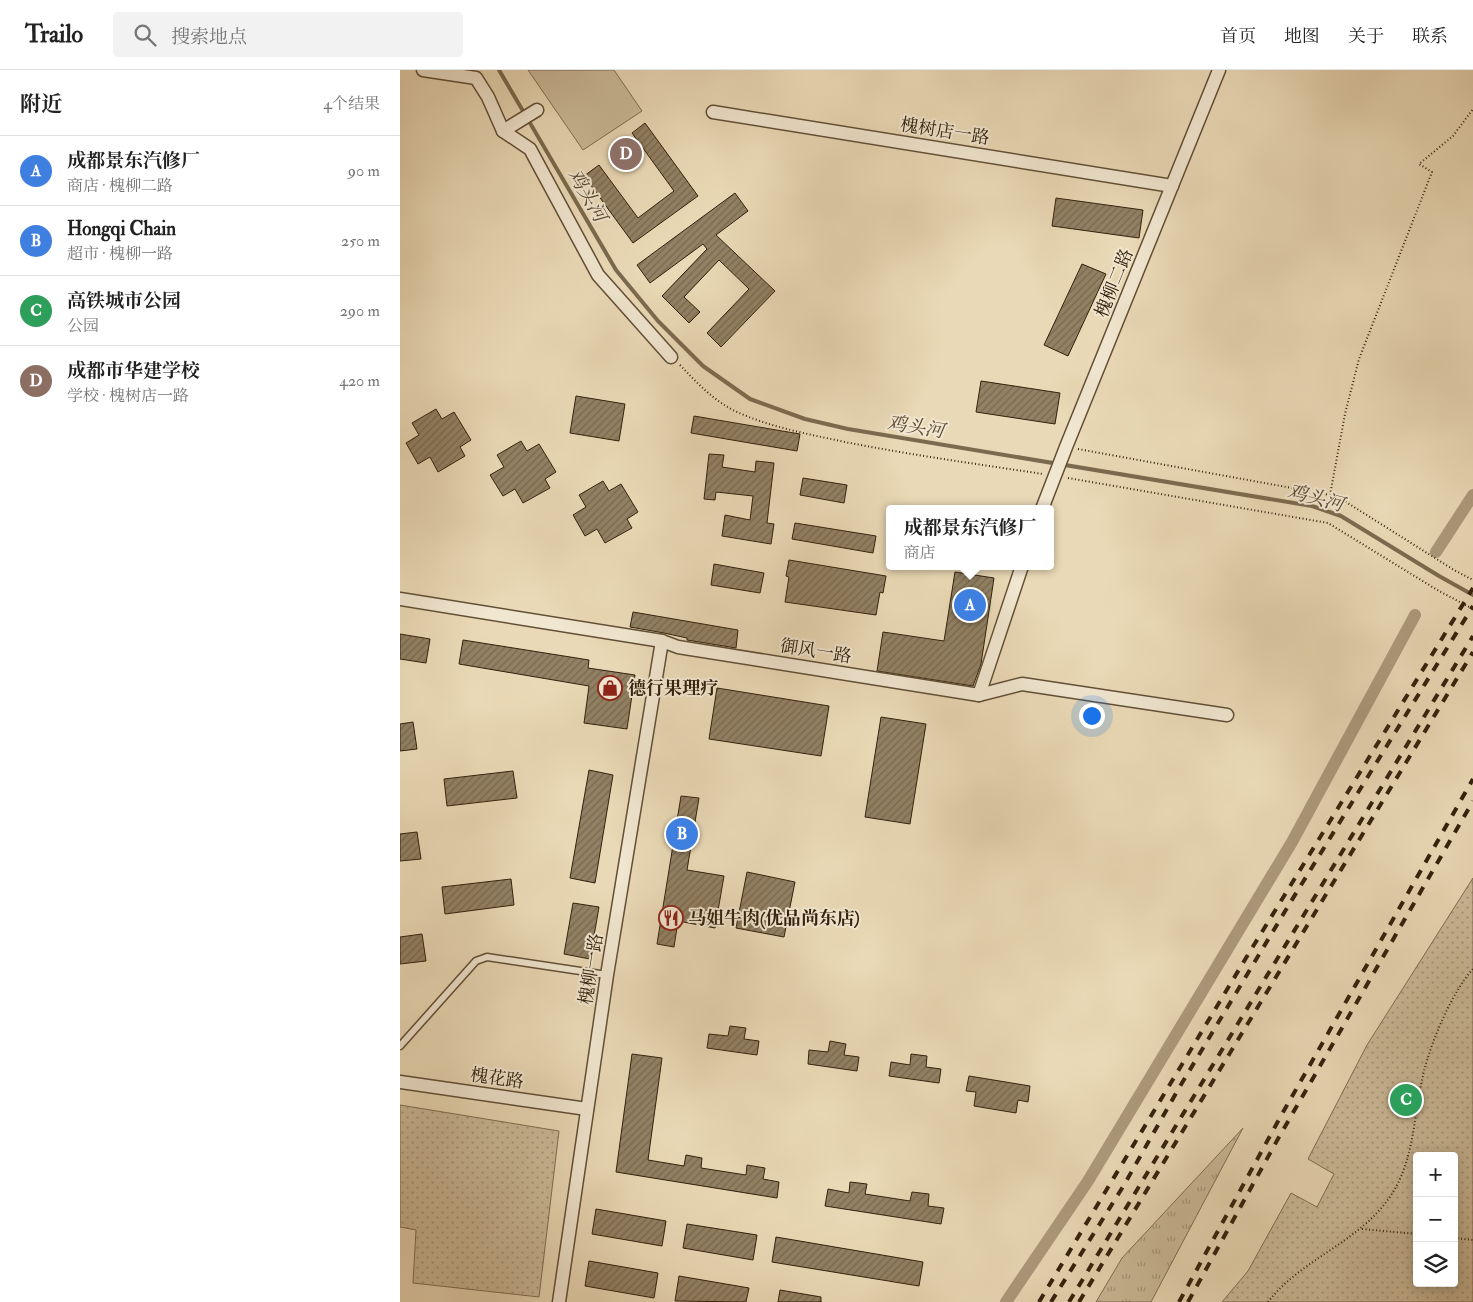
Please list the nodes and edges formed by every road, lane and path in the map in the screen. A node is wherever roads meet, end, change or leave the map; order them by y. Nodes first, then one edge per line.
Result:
1 (424, 70) edge
2 (1219, 70) edge
3 (1473, 109) edge
4 (537, 110) dead end
5 (713, 112) dead end
6 (503, 131) junction
7 (1172, 186) junction
8 (671, 356) joint
9 (1066, 447) junction
10 (1054, 476) junction
11 (1330, 496) junction
12 (1043, 505) edge
13 (1021, 570) edge
14 (1473, 580) edge
15 (400, 599) edge
16 (1473, 609) edge
17 (662, 641) junction
18 (979, 695) junction
19 (1227, 714) dead end
20 (1473, 969) edge
21 (607, 976) junction
22 (400, 1046) edge
23 (401, 1083) edge
24 (587, 1109) junction
25 (1362, 1229) junction
26 (1413, 1234) edge
27 (1458, 1238) edge
28 (1473, 1240) edge
29 (559, 1302) edge
30 (1268, 1302) edge

1 - 6 street
2 - 7 street, 槐柳二路
3 - 11 path
4 - 6 street
5 - 7 street, 槐树店一路
6 - 8 street
7 - 9 street, 槐柳二路
8 - 10 path
9 - 10 street, 槐柳二路
9 - 11 path
10 - 12 street, 槐柳二路
10 - 16 path
11 - 14 path
13 - 18 street
15 - 17 street, 御风一路
17 - 18 street, 御风一路
17 - 21 street, 槐柳一路
18 - 19 street, 御风一路
20 - 25 path
21 - 22 lane
21 - 24 street, 槐柳一路
23 - 24 street, 槐花路
24 - 29 street, 槐柳一路
25 - 26 path
25 - 30 path
27 - 28 path

